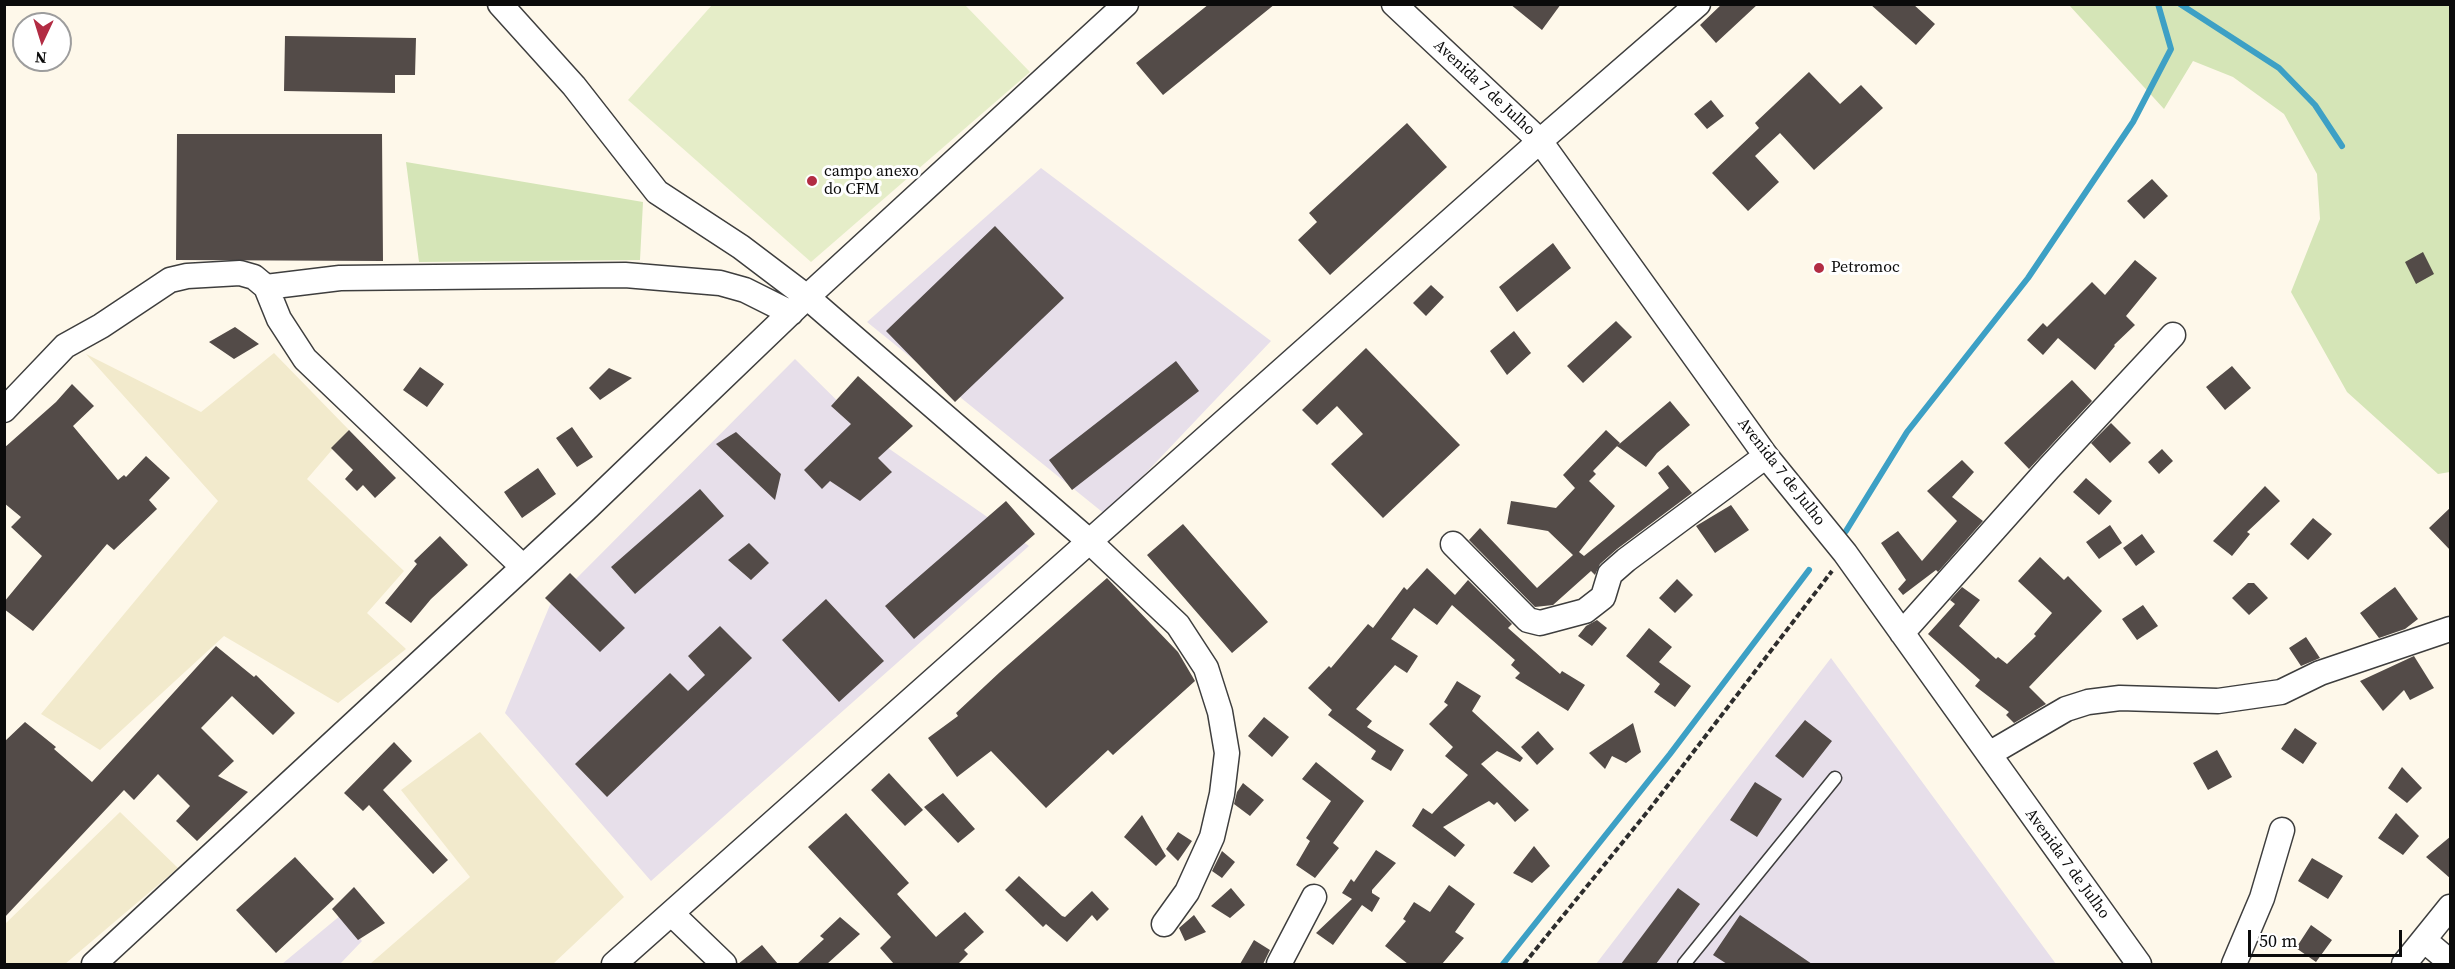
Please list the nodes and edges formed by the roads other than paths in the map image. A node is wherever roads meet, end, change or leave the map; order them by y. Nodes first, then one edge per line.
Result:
1 (500, 4) edge
2 (1126, 4) edge
3 (1394, 4) edge
4 (1698, 4) edge
5 (1540, 141) junction
6 (266, 287) junction
7 (799, 305) junction
8 (2173, 335) dead end
9 (4, 410) edge
10 (1766, 456) junction
11 (1089, 541) junction
12 (1453, 544) dead end
13 (523, 567) junction
14 (2451, 629) edge
15 (1902, 633) junction
16 (1989, 754) junction
17 (1835, 778) dead end
18 (2282, 830) dead end
19 (1314, 897) dead end
20 (2451, 907) edge
21 (672, 915) junction
22 (1164, 924) dead end
23 (2424, 940) junction
24 (2451, 962) edge
25 (94, 964) edge
26 (614, 964) edge
27 (724, 964) edge
28 (1279, 964) edge
29 (1684, 964) edge
30 (2139, 964) edge
31 (2234, 964) edge
32 (2404, 964) edge

1 - 7 street
2 - 7 street
3 - 5 street, Avenida 7 de Julho
4 - 5 street
5 - 10 street, Avenida 7 de Julho
5 - 11 street
6 - 7 street
6 - 9 street
6 - 13 street
7 - 11 street
7 - 13 street
8 - 15 street
10 - 12 street
10 - 15 street, Avenida 7 de Julho
11 - 21 street
11 - 22 street
13 - 25 street
14 - 16 street
15 - 16 street, Avenida 7 de Julho
16 - 30 street, Avenida 7 de Julho
17 - 29 lane
18 - 31 street
19 - 28 street
20 - 23 street
21 - 26 street
21 - 27 street
23 - 24 street
23 - 32 street

